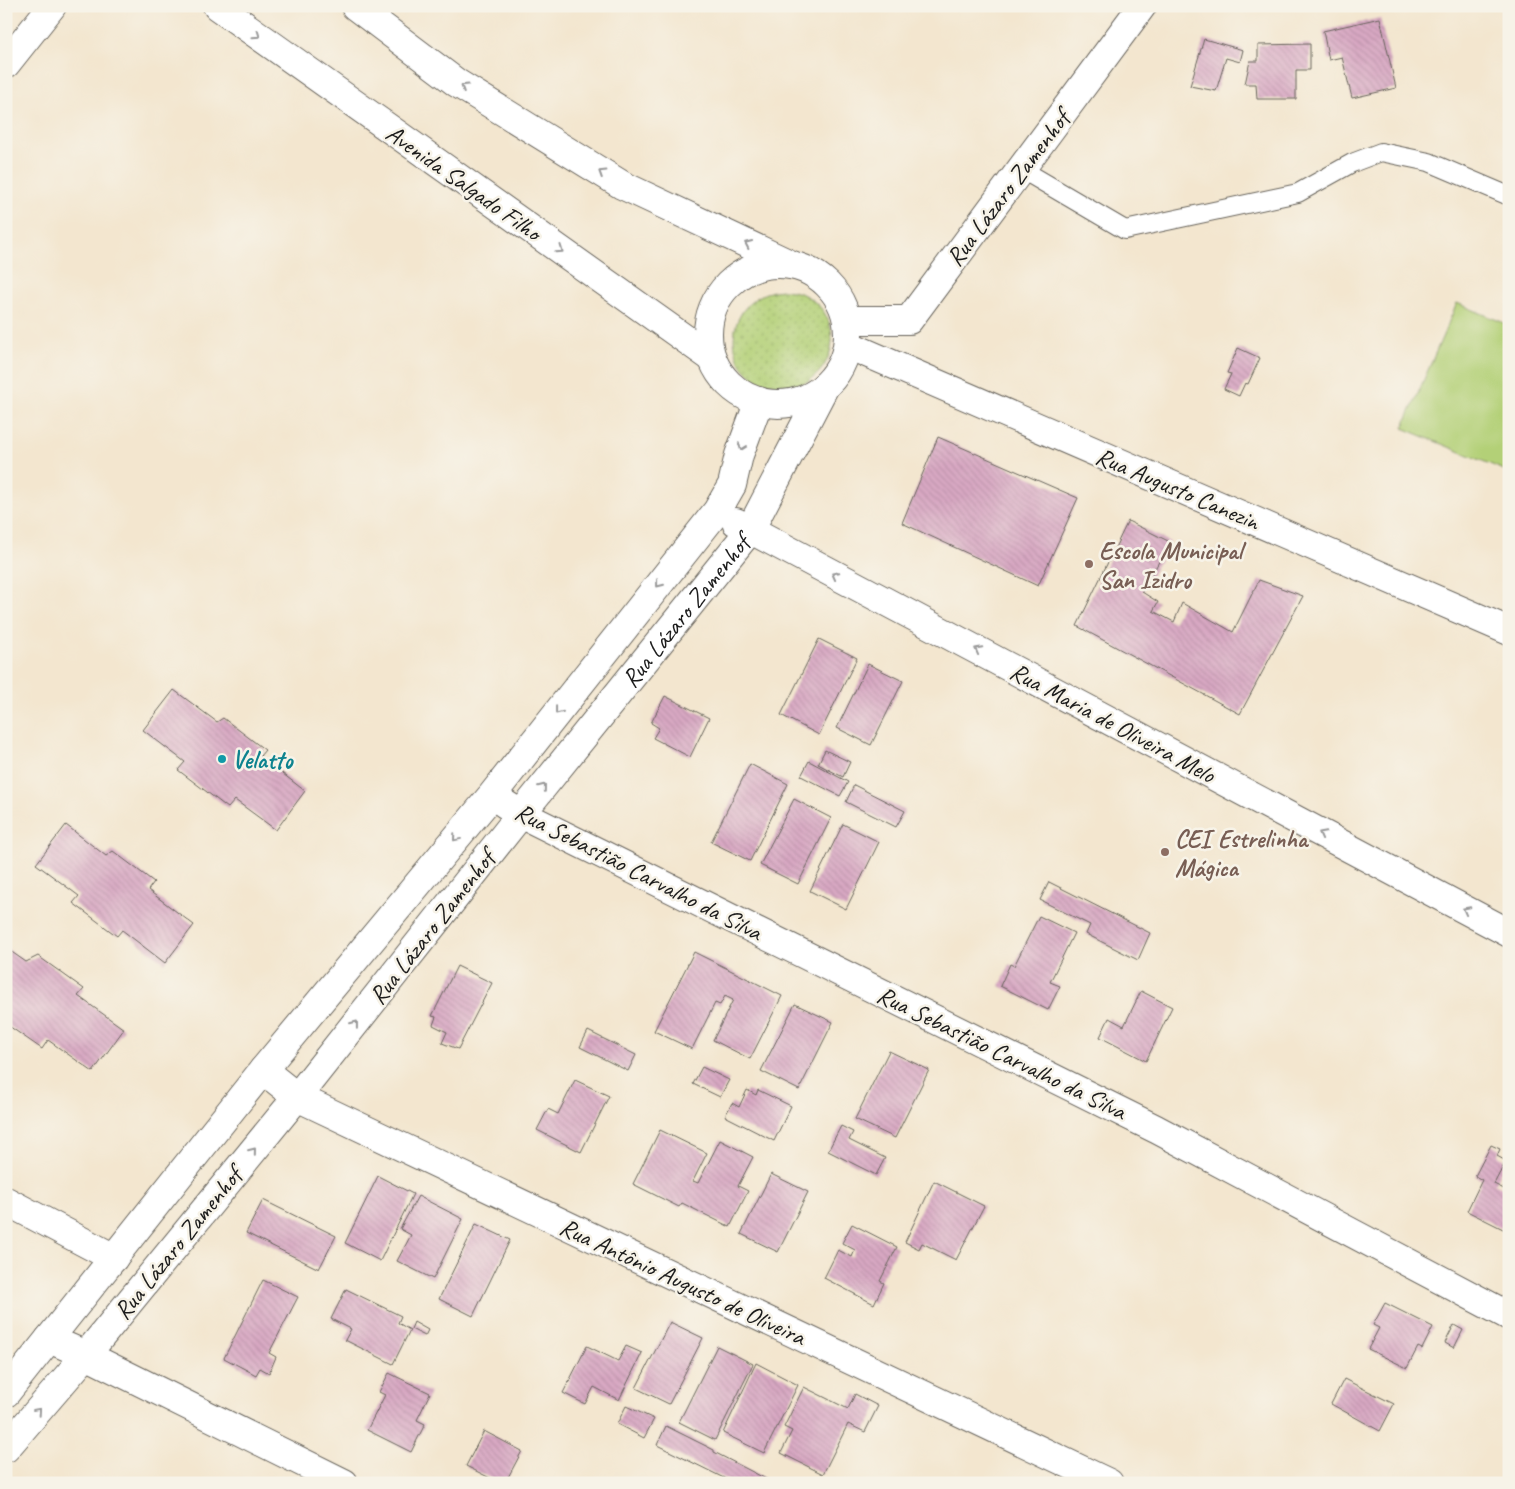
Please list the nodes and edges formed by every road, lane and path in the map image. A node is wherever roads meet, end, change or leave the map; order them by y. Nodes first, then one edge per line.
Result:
1 (52, 6) edge
2 (217, 6) edge
3 (355, 6) edge
4 (1142, 6) edge
5 (6, 64) edge
6 (1021, 169) junction
7 (1509, 196) edge
8 (792, 265) junction
9 (848, 332) junction
10 (712, 358) junction
11 (825, 386) junction
12 (759, 401) junction
13 (717, 511) junction
14 (750, 530) junction
15 (1509, 631) edge
16 (492, 795) junction
17 (521, 814) junction
18 (1509, 933) edge
19 (263, 1070) junction
20 (297, 1097) junction
21 (6, 1201) edge
22 (114, 1258) junction
23 (1509, 1316) edge
24 (49, 1339) junction
25 (86, 1355) junction
26 (6, 1393) edge
27 (6, 1448) edge
28 (344, 1483) edge
29 (1109, 1483) edge

1 - 5 street
2 -> 10 street, Avenida Salgado Filho
8 -> 3 street
4 - 6 street, Rua Lázaro Zamenhof
6 - 7 lane
6 - 9 street, Rua Lázaro Zamenhof
8 - 9 street, Rua Lázaro Zamenhof
8 - 10 street, Rua Lázaro Zamenhof
9 - 11 street, Rua Lázaro Zamenhof
9 - 15 street, Rua Augusto Canezin
10 - 12 street, Rua Lázaro Zamenhof
11 - 12 street, Rua Lázaro Zamenhof
11 - 14 street, Rua Lázaro Zamenhof
12 -> 13 street, Rua Lázaro Zamenhof
13 - 14 street, Rua Maria de Oliveira Melo
13 -> 16 street, Rua Lázaro Zamenhof
17 -> 14 street, Rua Lázaro Zamenhof
18 -> 14 street, Rua Maria de Oliveira Melo
16 - 17 street, Rua Sebastião Carvalho da Silva
16 -> 19 street, Rua Lázaro Zamenhof
20 -> 17 street, Rua Lázaro Zamenhof
17 - 23 street, Rua Sebastião Carvalho da Silva
19 - 20 street, Rua Antônio Augusto de Oliveira
19 - 22 street, Rua Lázaro Zamenhof
25 -> 20 street, Rua Lázaro Zamenhof
20 - 29 street, Rua Antônio Augusto de Oliveira
21 - 22 street
22 - 24 street, Rua Lázaro Zamenhof
24 - 25 street
24 - 26 street, Rua Lázaro Zamenhof
27 -> 25 street, Rua Lázaro Zamenhof
25 - 28 street

